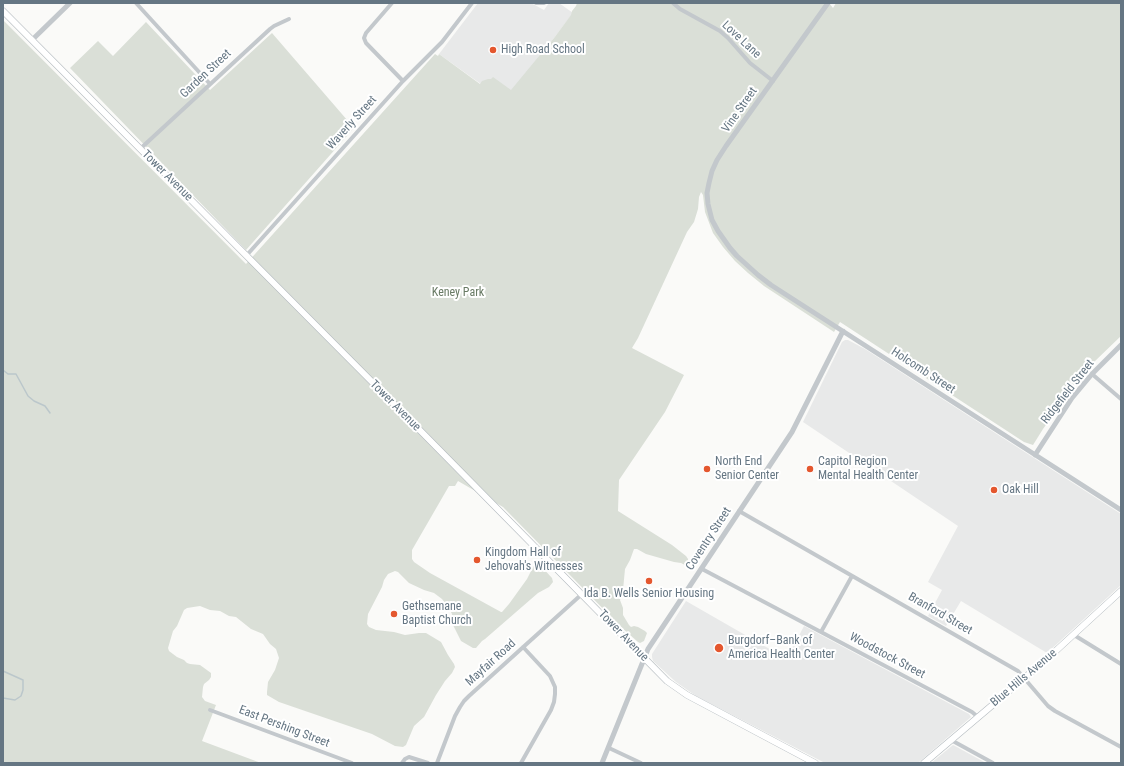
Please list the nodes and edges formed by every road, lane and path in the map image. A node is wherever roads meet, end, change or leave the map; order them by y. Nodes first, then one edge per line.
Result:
1 (70, 3) edge
2 (136, 3) edge
3 (392, 3) edge
4 (472, 3) edge
5 (536, 3) edge
6 (543, 3) edge
7 (673, 3) edge
8 (828, 3) edge
9 (3, 11) edge
10 (289, 19) dead end
11 (32, 40) junction
12 (403, 81) junction
13 (773, 81) junction
14 (210, 84) junction
15 (140, 149) junction
16 (723, 239) joint
17 (246, 256) junction
18 (843, 331) junction
19 (1121, 344) edge
20 (1092, 374) junction
21 (1121, 399) edge
22 (1035, 455) junction
23 (1121, 510) edge
24 (739, 511) junction
25 (702, 569) junction
26 (852, 576) junction
27 (1120, 593) edge
28 (582, 594) junction
29 (821, 632) junction
30 (1074, 635) junction
31 (523, 647) junction
32 (644, 659) junction
33 (1121, 664) edge
34 (1025, 677) junction
35 (210, 710) dead end
36 (978, 717) junction
37 (951, 740) junction
38 (1121, 747) edge
39 (609, 748) junction
40 (812, 762) edge
41 (352, 763) edge
42 (402, 763) edge
43 (428, 763) edge
44 (437, 763) edge
45 (522, 763) edge
46 (602, 763) edge
47 (642, 763) edge
48 (924, 763) edge
49 (993, 763) edge

1 - 11 street
2 - 14 street
3 - 12 street
4 - 12 street, Waverly Street
5 - 6 street
7 - 13 street, Love Lane
8 - 13 street, Vine Street
9 - 11 main road, Tower Avenue
10 - 14 street, Garden Street
11 - 15 main road, Tower Avenue
12 - 17 street, Waverly Street
13 - 16 street, Vine Street
14 - 15 street, Garden Street
15 - 17 main road, Tower Avenue
16 - 18 street, Holcomb Street
17 - 28 main road, Tower Avenue
18 - 22 street, Holcomb Street
18 - 24 street, Coventry Street
19 - 20 street, Ridgefield Street
20 - 21 street
20 - 22 street, Ridgefield Street
22 - 23 street, Holcomb Street
24 - 25 street, Coventry Street
24 - 26 street, Branford Street
25 - 29 street, Woodstock Street
25 - 32 street, Coventry Street
26 - 29 street
26 - 34 street, Branford Street
27 - 30 main road, Blue Hills Avenue
28 - 31 street, Mayfair Road
28 - 32 main road, Tower Avenue
29 - 36 street, Woodstock Street
30 - 33 street
30 - 34 main road, Blue Hills Avenue
31 - 44 street, Mayfair Road
31 - 45 street
32 - 39 street, Coventry Street
32 - 40 main road, Tower Avenue
34 - 36 main road, Blue Hills Avenue
34 - 38 street, Branford Street
35 - 41 street, East Pershing Street
36 - 37 main road, Blue Hills Avenue
37 - 48 main road, Blue Hills Avenue
37 - 49 street
39 - 46 street, Coventry Street
39 - 47 street
42 - 43 street

